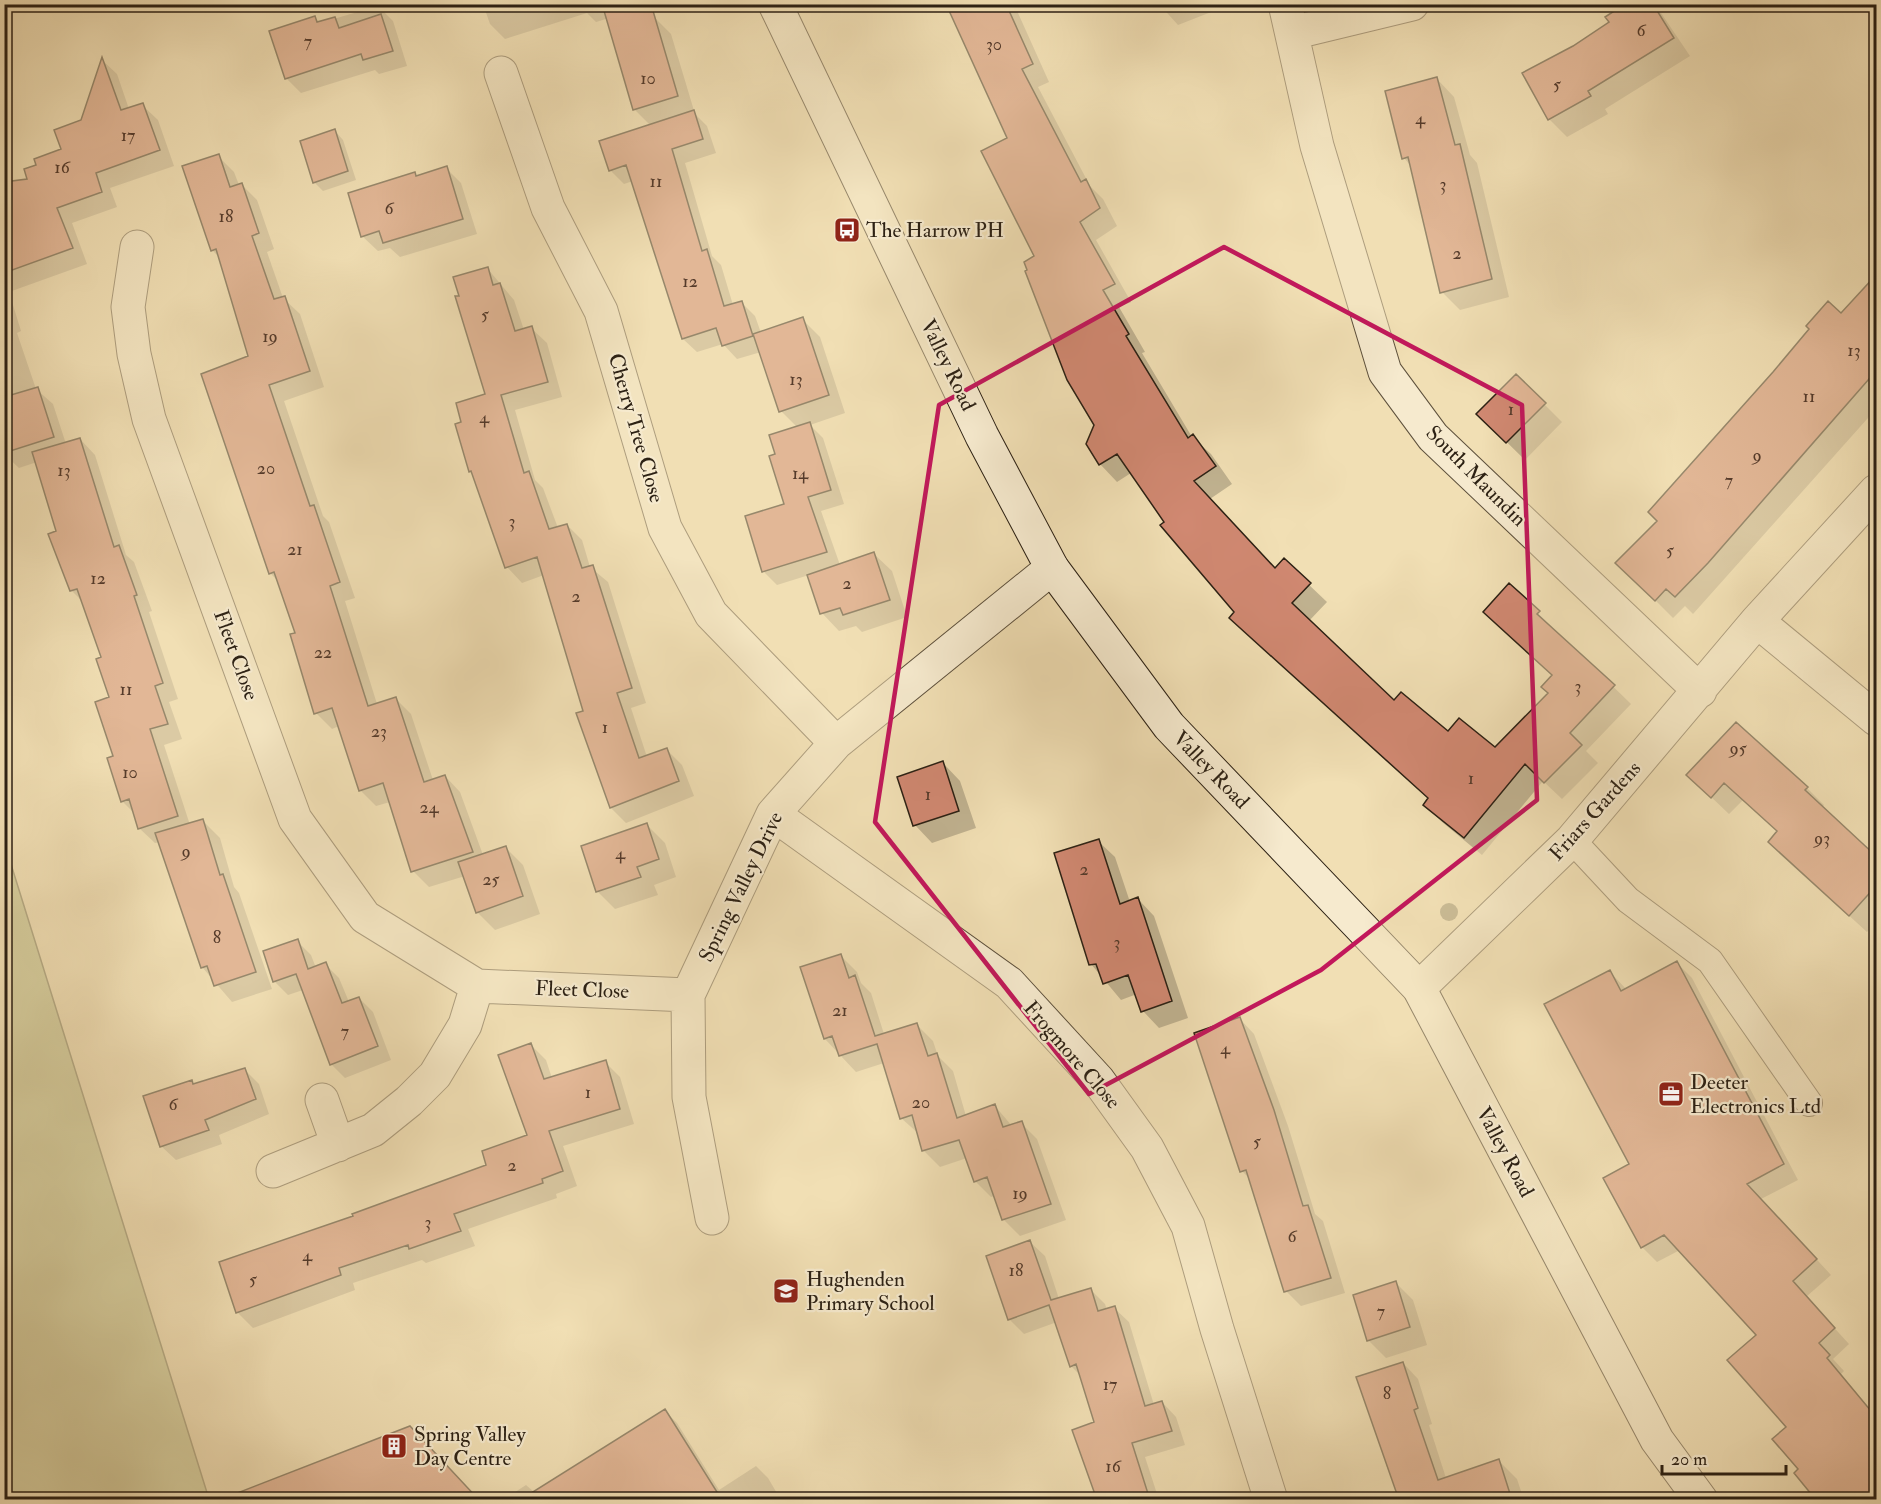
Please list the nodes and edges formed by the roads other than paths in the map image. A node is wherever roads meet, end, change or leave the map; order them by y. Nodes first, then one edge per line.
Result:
1 (775, 4) edge
2 (1412, 4) edge
3 (1289, 19) edge
4 (501, 73) dead end
5 (137, 248) dead end
6 (1876, 491) edge
7 (1052, 568) junction
8 (1757, 621) junction
9 (1700, 691) junction
10 (1876, 719) edge
11 (836, 743) junction
12 (773, 814) junction
13 (1572, 840) junction
14 (477, 986) junction
15 (1419, 988) junction
16 (688, 995) junction
17 (322, 1100) dead end
18 (1809, 1103) dead end
19 (338, 1145) junction
20 (273, 1171) dead end
21 (712, 1218) dead end
22 (1271, 1500) edge
23 (1701, 1500) edge

1 - 7 street, Valley Road
2 - 3 street, South Maundin
3 - 9 street, South Maundin
4 - 11 street, Cherry Tree Close
5 - 14 street, Fleet Close
6 - 8 street, Friars Gardens
7 - 11 street, Spring Valley Drive
7 - 15 street, Valley Road
8 - 9 street, Friars Gardens
8 - 10 street
9 - 13 street, Friars Gardens
11 - 12 street, Spring Valley Drive
12 - 16 street, Spring Valley Drive
12 - 22 street, Frogmore Close
13 - 15 street, Friars Gardens
13 - 18 lane
14 - 16 street, Fleet Close
14 - 19 street
15 - 23 street, Valley Road
16 - 21 street, Spring Valley Drive
17 - 19 street
19 - 20 street

